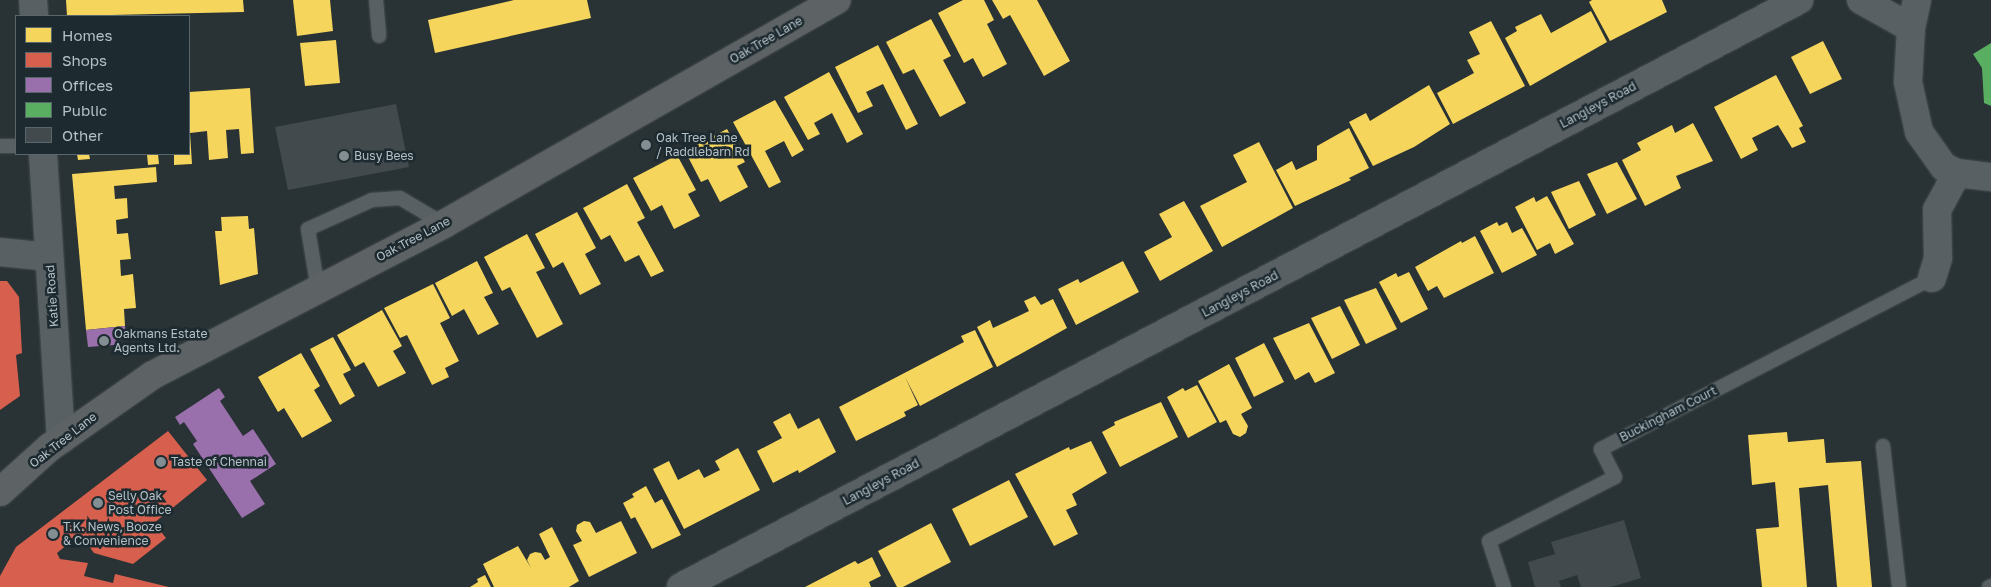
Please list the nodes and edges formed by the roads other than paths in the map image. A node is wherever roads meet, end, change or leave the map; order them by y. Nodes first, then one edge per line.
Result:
1 (33, 0) edge
2 (376, 0) edge
3 (837, 0) edge
4 (1799, 0) edge
5 (1861, 0) edge
6 (1917, 0) edge
7 (34, 15) edge
8 (1911, 28) junction
9 (379, 36) dead end
10 (0, 146) edge
11 (15, 146) edge
12 (42, 155) edge
13 (1957, 174) junction
14 (1991, 177) edge
15 (444, 224) junction
16 (0, 252) edge
17 (49, 257) junction
18 (1932, 278) joint
19 (318, 289) junction
20 (61, 439) junction
21 (1882, 446) dead end
22 (0, 492) edge
23 (681, 587) edge
24 (1504, 587) edge
25 (1899, 587) edge

1 - 7 street
2 - 9 lane
3 - 15 highway, Oak Tree Lane
4 - 23 street, Langleys Road
5 - 8 street
6 - 8 street
8 - 13 street
10 - 11 lane
12 - 17 street, Katie Road
13 - 14 street
13 - 18 street
15 - 19 highway, Oak Tree Lane
15 - 19 lane
16 - 17 street
17 - 20 street, Katie Road
18 - 24 lane, Buckingham Court
19 - 20 highway, Oak Tree Lane
20 - 22 highway, Oak Tree Lane
21 - 25 lane

